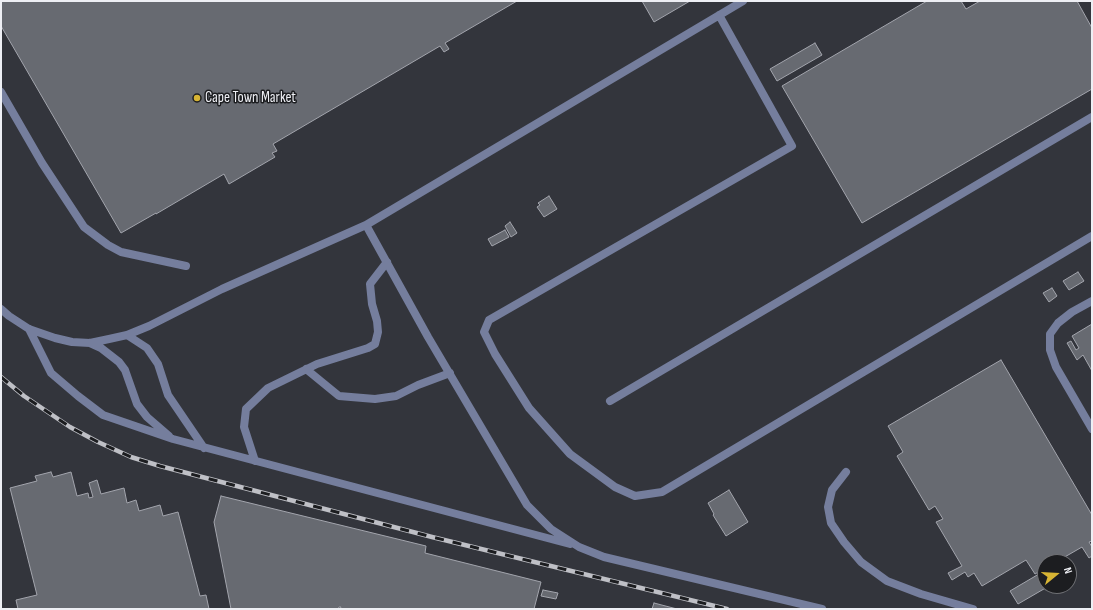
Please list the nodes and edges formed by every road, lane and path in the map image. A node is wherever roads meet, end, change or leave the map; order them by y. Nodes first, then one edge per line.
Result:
1 (743, 1) edge
2 (719, 15) junction
3 (1, 92) edge
4 (1092, 117) edge
5 (366, 225) junction
6 (1092, 236) edge
7 (387, 262) junction
8 (186, 266) dead end
9 (1092, 301) edge
10 (1, 309) edge
11 (29, 329) junction
12 (127, 335) junction
13 (90, 343) junction
14 (306, 370) junction
15 (450, 373) junction
16 (610, 401) dead end
17 (1092, 429) edge
18 (173, 440) junction
19 (204, 448) junction
20 (255, 461) junction
21 (846, 472) dead end
22 (579, 547) junction
23 (822, 609) edge
24 (972, 609) edge

1 - 2 lane
2 - 5 lane
2 - 6 lane
3 - 8 lane
4 - 16 lane
5 - 7 lane
5 - 12 lane
7 - 14 lane
7 - 15 lane
9 - 17 lane
10 - 11 lane
11 - 13 lane
11 - 18 lane
12 - 13 lane
12 - 19 lane
13 - 18 lane
14 - 15 lane
14 - 20 lane
15 - 22 lane
18 - 19 lane
19 - 20 lane
20 - 22 lane
21 - 24 lane
22 - 23 lane

